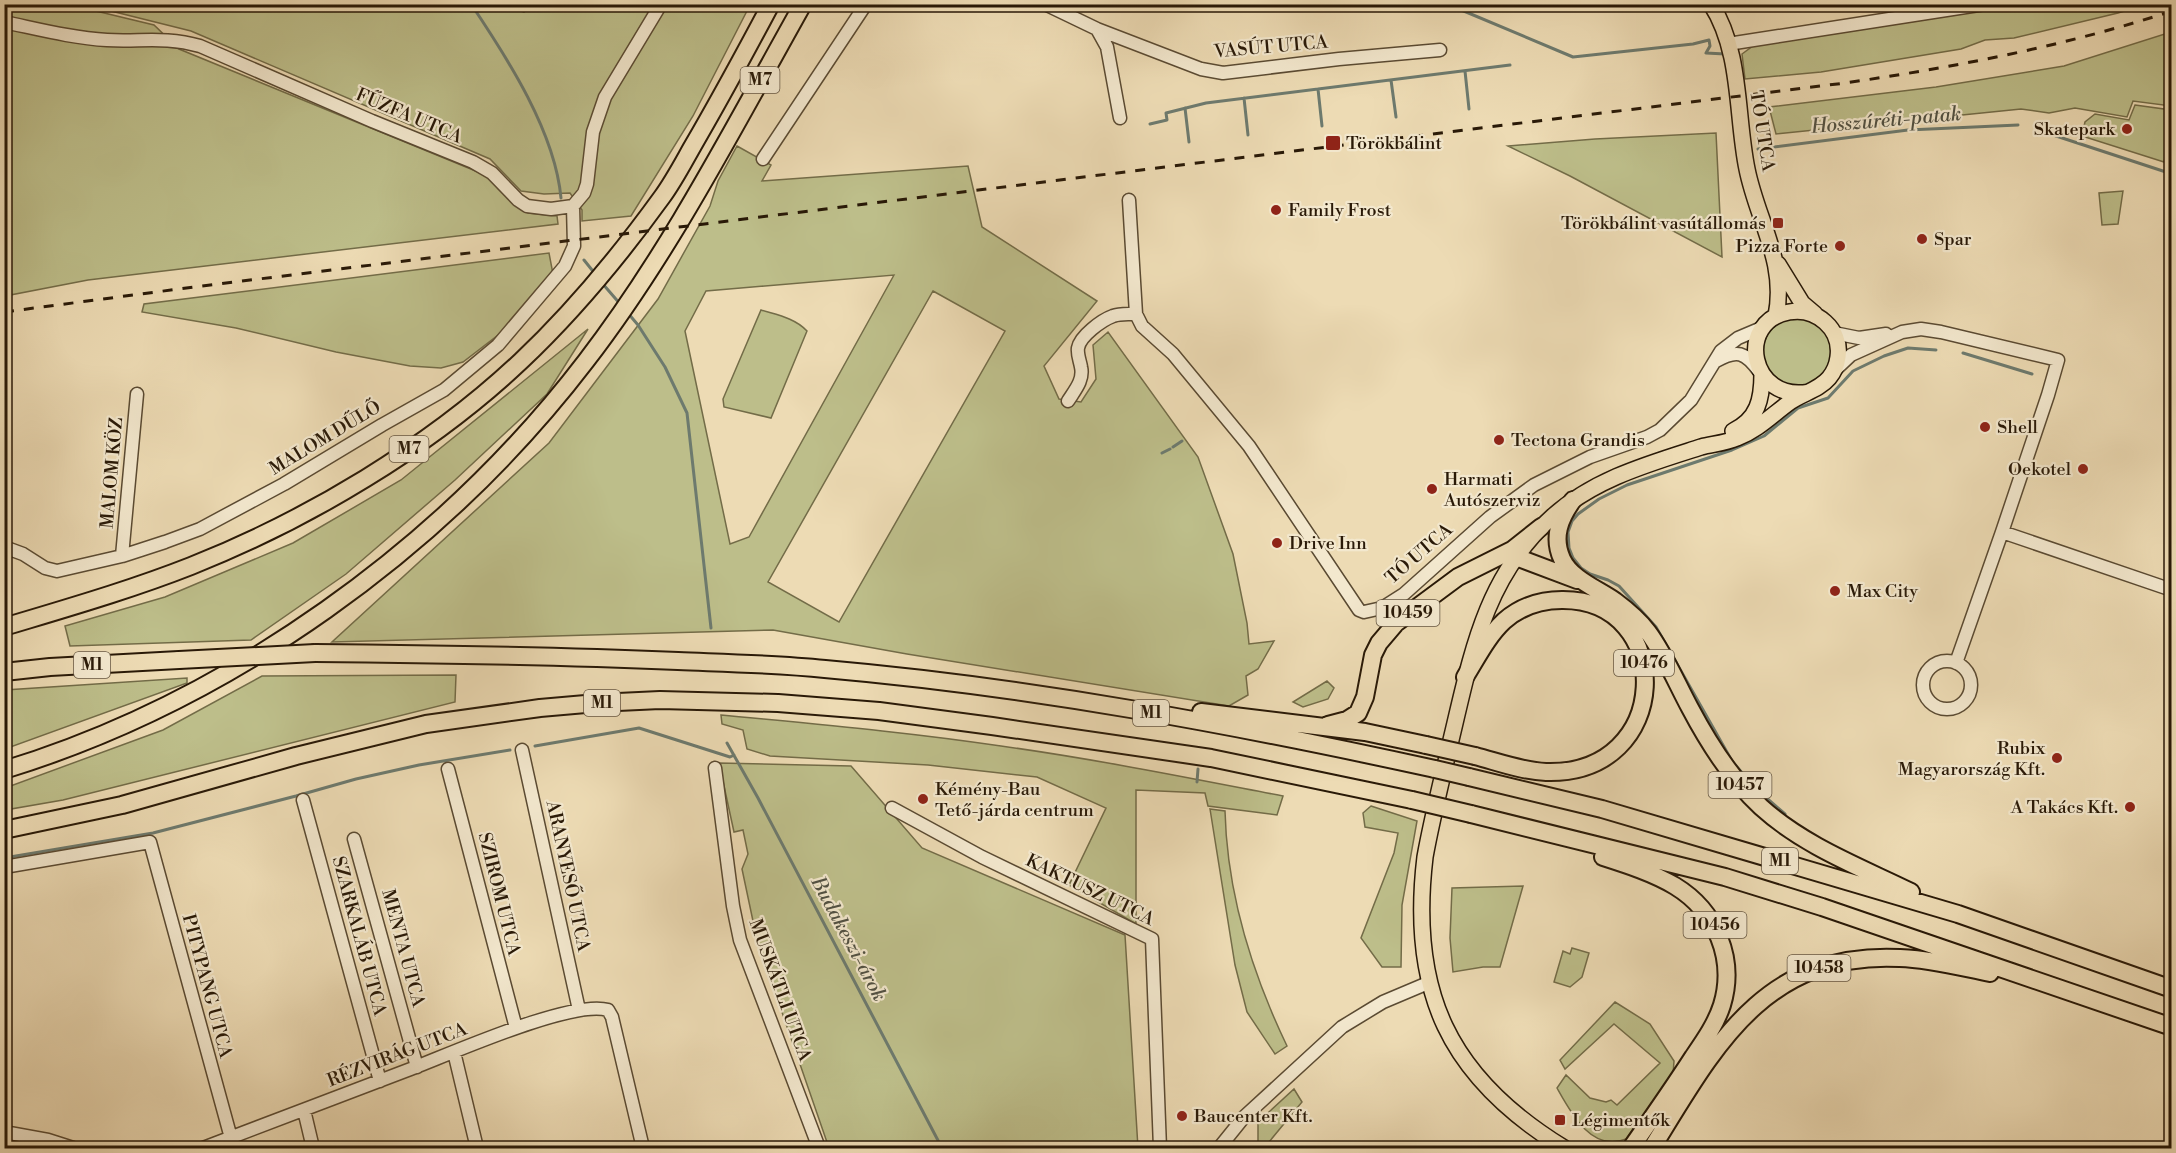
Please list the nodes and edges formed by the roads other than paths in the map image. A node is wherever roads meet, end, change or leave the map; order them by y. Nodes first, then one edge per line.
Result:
1 (661, 4) edge
2 (771, 4) edge
3 (803, 4) edge
4 (866, 4) edge
5 (1045, 4) edge
6 (1711, 4) edge
7 (1985, 4) edge
8 (4, 22) edge
9 (1097, 29) junction
10 (1728, 44) junction
11 (1440, 51) dead end
12 (1120, 118) dead end
13 (763, 159) dead end
14 (1129, 200) dead end
15 (573, 206) junction
16 (1777, 263) junction
17 (1136, 314) junction
18 (1815, 314) junction
19 (1776, 316) junction
20 (1764, 327) junction
21 (1902, 332) junction
22 (1834, 333) junction
23 (1715, 361) junction
24 (1833, 372) junction
25 (1762, 374) junction
26 (1809, 392) junction
27 (137, 394) dead end
28 (1068, 401) dead end
29 (1705, 446) junction
30 (1573, 500) junction
31 (1541, 526) junction
32 (2002, 532) junction
33 (4, 547) edge
34 (122, 556) junction
35 (1516, 557) junction
36 (1589, 585) junction
37 (2172, 590) edge
38 (4, 627) edge
39 (1956, 663) junction
40 (4, 672) edge
41 (1465, 677) junction
42 (1221, 720) junction
43 (1317, 726) junction
44 (522, 750) dead end
45 (715, 768) dead end
46 (448, 769) dead end
47 (4, 770) edge
48 (303, 800) dead end
49 (892, 808) dead end
50 (1491, 819) junction
51 (4, 830) edge
52 (354, 839) dead end
53 (4, 867) edge
54 (1958, 914) junction
55 (1428, 983) junction
56 (2172, 989) edge
57 (2067, 990) junction
58 (579, 1010) junction
59 (2172, 1027) edge
60 (516, 1028) junction
61 (454, 1052) junction
62 (417, 1067) junction
63 (380, 1081) junction
64 (304, 1110) junction
65 (4, 1132) edge
66 (231, 1138) junction
67 (73, 1149) edge
68 (203, 1149) edge
69 (313, 1149) edge
70 (477, 1149) edge
71 (643, 1149) edge
72 (819, 1149) edge
73 (1160, 1149) edge
74 (1219, 1149) edge
75 (1564, 1149) edge
76 (1631, 1149) edge
77 (1652, 1149) edge

1 - 15 street
2 - 38 highway, M7
3 - 47 highway, M7
4 - 13 street
5 - 9 street, VASÚT UTCA
6 - 10 main road, TÓ UTCA
7 - 10 street
8 - 15 street, FŰZFA UTCA
9 - 11 street, VASÚT UTCA
9 - 12 street
10 - 16 main road, TÓ UTCA
14 - 17 street
15 - 34 street, MALOM DŰLŐ
16 - 18 main road, TÓ UTCA
16 - 19 main road, TÓ UTCA
17 - 23 street, TÓ UTCA
17 - 28 street
18 - 19 main road
18 - 22 main road
19 - 20 main road
20 - 23 street, TÓ UTCA
20 - 25 main road
21 - 22 street
21 - 24 street
21 - 32 street
22 - 24 main road
23 - 25 street
24 - 26 main road
25 - 26 main road
25 - 29 main road
26 - 29 main road
27 - 34 street, MALOM KÖZ
29 - 30 main road
30 - 31 main road
30 - 36 highway, 10457
31 - 35 main road
31 - 43 highway, 10459
32 - 37 street
32 - 39 street
33 - 34 street, MALOM DŰLŐ
35 - 36 highway, 10457
35 - 41 main road
36 - 54 highway, 10457
39 - 39 street
40 - 42 highway, M1, bridge
41 - 43 highway, 10476, bridge
41 - 55 main road
42 - 43 highway, 10476
42 - 54 highway, M1, bridge
44 - 58 street, ARANYESŐ UTCA
45 - 72 street, MUSKÁTLI UTCA
46 - 60 street, SZIROM UTCA
48 - 63 street, SZARKALÁB UTCA
49 - 73 street, KAKTUSZ UTCA
50 - 51 highway, M1, bridge
50 - 57 highway, M1
50 - 76 highway, 10456
52 - 62 street, MENTA UTCA
53 - 66 street, PITYPANG UTCA
54 - 56 highway, M1
55 - 74 street
55 - 75 main road
57 - 59 highway, M1
57 - 77 highway, 10458
58 - 60 street, RÉZVIRÁG UTCA
58 - 71 street, RÉZVIRÁG UTCA
60 - 61 street, RÉZVIRÁG UTCA
61 - 62 street, RÉZVIRÁG UTCA
61 - 70 street
62 - 63 street, RÉZVIRÁG UTCA
63 - 64 street, RÉZVIRÁG UTCA
64 - 66 street, RÉZVIRÁG UTCA
64 - 69 street
65 - 67 street
66 - 68 street, RÉZVIRÁG UTCA

